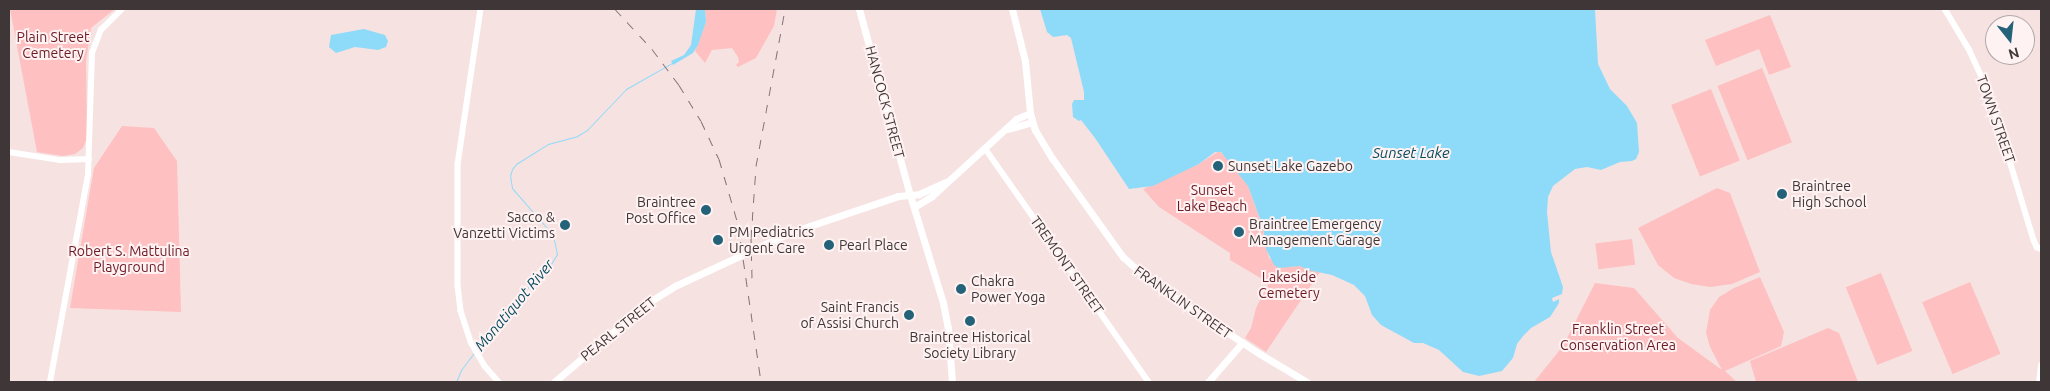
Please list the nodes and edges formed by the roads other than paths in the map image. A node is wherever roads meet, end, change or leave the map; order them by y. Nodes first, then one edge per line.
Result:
1 (122, 9) edge
2 (481, 9) edge
3 (859, 9) edge
4 (1012, 9) edge
5 (1945, 9) edge
6 (1030, 113) junction
7 (1032, 122) junction
8 (1005, 131) junction
9 (985, 148) junction
10 (9, 152) edge
11 (89, 160) junction
12 (946, 182) junction
13 (910, 195) junction
14 (914, 207) junction
15 (2032, 235) junction
16 (2041, 241) edge
17 (2041, 249) edge
18 (1242, 343) junction
19 (2041, 365) edge
20 (50, 382) edge
21 (499, 382) edge
22 (554, 382) edge
23 (952, 382) edge
24 (1149, 382) edge
25 (1208, 382) edge
26 (1307, 382) edge
27 (2039, 382) edge

1 - 11 street
2 - 21 street
3 - 13 main road, HANCOCK STREET
4 - 6 main road, FRANKLIN STREET
5 - 15 street, TOWN STREET
6 - 7 main road, FRANKLIN STREET
6 - 8 main road
7 - 8 main road
7 - 18 main road, FRANKLIN STREET
8 - 9 main road
9 - 12 main road
9 - 24 street, TREMONT STREET
10 - 11 street
11 - 20 street
12 - 13 main road, PEARL STREET
12 - 14 main road
13 - 14 main road, HANCOCK STREET
13 - 22 main road, PEARL STREET
14 - 23 main road, HANCOCK STREET
15 - 16 street
15 - 17 street, TOWN STREET
18 - 25 main road
18 - 26 main road, FRANKLIN STREET
19 - 27 main road

